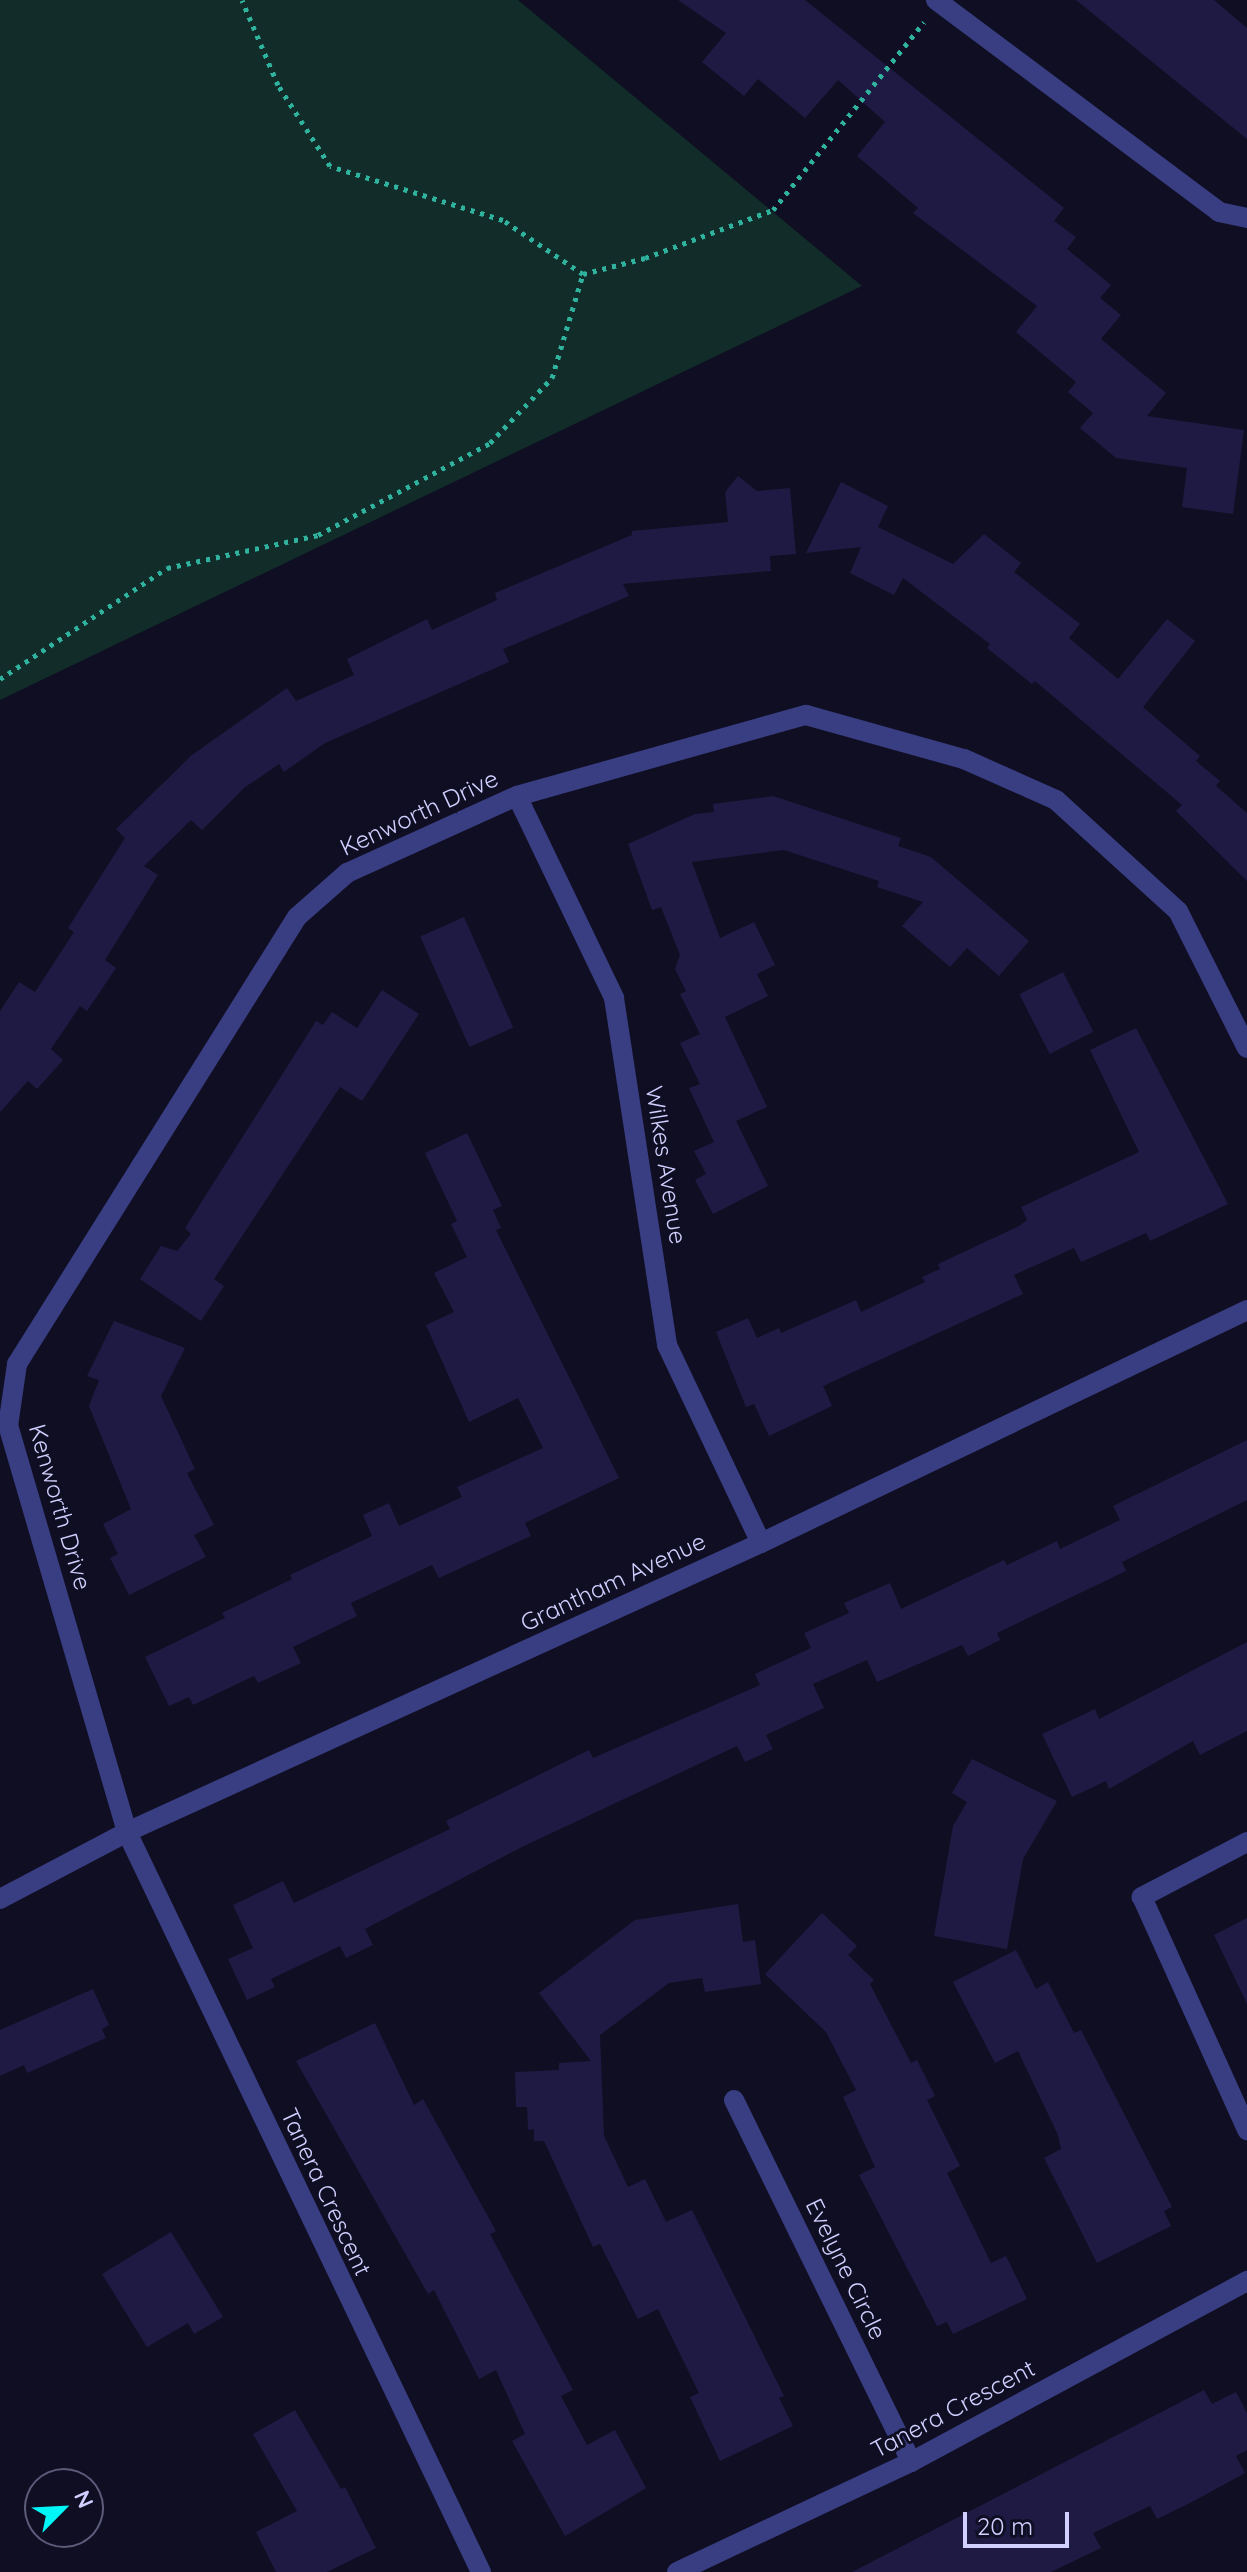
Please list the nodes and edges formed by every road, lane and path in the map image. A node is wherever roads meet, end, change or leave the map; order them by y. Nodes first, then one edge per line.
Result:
1 (242, 0) edge
2 (938, 1) edge
3 (1247, 218) edge
4 (583, 274) junction
5 (0, 679) edge
6 (517, 796) junction
7 (1247, 1048) edge
8 (1247, 1310) edge
9 (761, 1543) junction
10 (127, 1832) junction
11 (1247, 1842) edge
12 (0, 1899) edge
13 (734, 2100) dead end
14 (1247, 2130) edge
15 (1247, 2281) edge
16 (911, 2462) junction
17 (481, 2572) edge
18 (677, 2572) edge

1 - 4 path
2 - 3 street
2 - 4 path
4 - 5 path
6 - 7 street, Kenworth Drive
6 - 9 street, Wilkes Avenue
6 - 10 street, Kenworth Drive
8 - 9 street, Grantham Avenue
9 - 10 street, Grantham Avenue
10 - 12 street, Grantham Avenue
10 - 17 street, Tanera Crescent
11 - 14 street
13 - 16 street, Evelyne Circle
15 - 16 street, Tanera Crescent
16 - 18 street, Tanera Crescent

